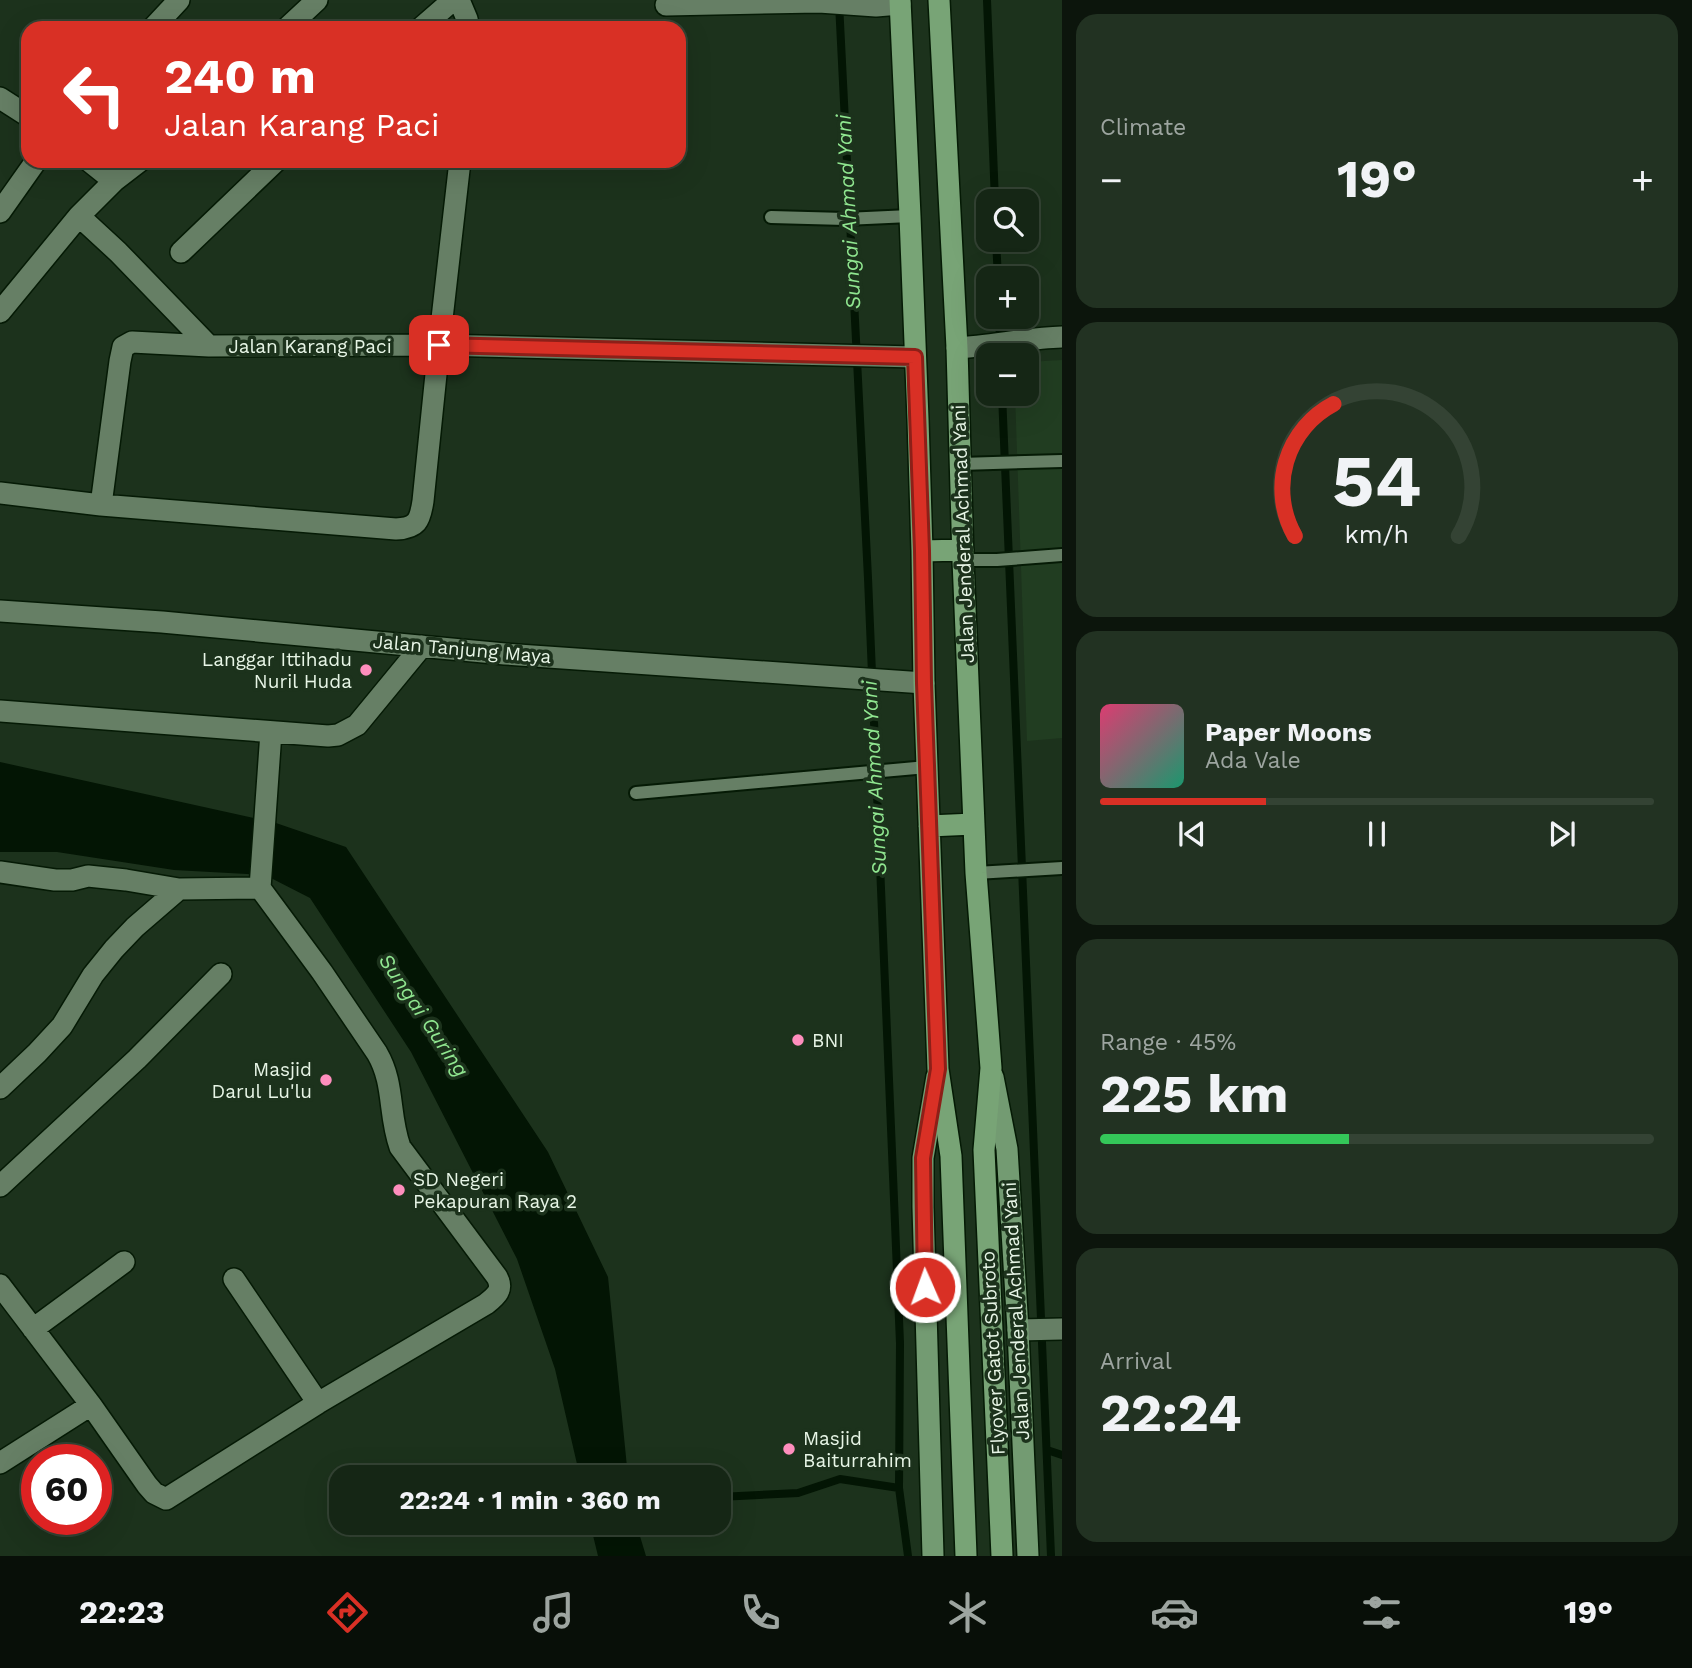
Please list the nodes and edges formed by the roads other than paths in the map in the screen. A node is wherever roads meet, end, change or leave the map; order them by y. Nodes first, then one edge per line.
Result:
1 (179, 0) edge
2 (317, 0) edge
3 (453, 0) edge
4 (459, 0) edge
5 (939, 0) edge
6 (900, 2) edge
7 (666, 5) dead end
8 (160, 21) edge
9 (294, 21) edge
10 (429, 21) edge
11 (466, 21) edge
12 (0, 98) edge
13 (21, 112) edge
14 (31, 168) edge
15 (98, 168) edge
16 (131, 168) edge
17 (269, 168) edge
18 (459, 168) edge
19 (114, 181) junction
20 (0, 212) edge
21 (79, 216) junction
22 (910, 216) junction
23 (771, 217) dead end
24 (181, 252) dead end
25 (0, 312) edge
26 (1062, 337) edge
27 (439, 345) junction
28 (209, 346) junction
29 (957, 348) junction
30 (915, 357) junction
31 (1062, 461) edge
32 (960, 464) junction
33 (0, 493) edge
34 (101, 505) junction
35 (922, 551) junction
36 (963, 555) junction
37 (1062, 555) edge
38 (0, 611) edge
39 (422, 646) junction
40 (924, 683) junction
41 (0, 711) edge
42 (271, 732) junction
43 (927, 767) junction
44 (636, 793) dead end
45 (974, 824) junction
46 (929, 826) junction
47 (1058, 868) edge
48 (0, 872) edge
49 (976, 873) junction
50 (261, 881) junction
51 (179, 890) junction
52 (221, 974) dead end
53 (991, 1068) junction
54 (938, 1069) junction
55 (0, 1087) edge
56 (984, 1150) joint
57 (0, 1186) edge
58 (124, 1262) dead end
59 (234, 1279) dead end
60 (0, 1285) edge
61 (33, 1329) junction
62 (1058, 1329) edge
63 (1023, 1330) junction
64 (318, 1403) junction
65 (91, 1405) junction
66 (0, 1463) edge
67 (933, 1556) edge
68 (967, 1556) edge
69 (1003, 1556) edge
70 (1028, 1556) edge

1 - 8 street
2 - 9 street
3 - 10 street
4 - 11 street
5 - 29 highway, Jalan Jenderal Achmad Yani
6 - 7 street
6 - 22 highway
12 - 13 street
14 - 20 street
15 - 19 street
16 - 19 street
17 - 24 street
18 - 27 street
19 - 21 street
21 - 25 street
21 - 28 street
22 - 23 lane
22 - 30 highway
26 - 29 street
27 - 28 street, Jalan Karang Paci
27 - 30 street, Jalan Karang Paci
27 - 34 street
28 - 34 street, Jalan Karang Paci
29 - 32 highway, Jalan Jenderal Achmad Yani
30 - 35 highway
31 - 32 lane
32 - 36 highway, Jalan Jenderal Achmad Yani
33 - 34 street
35 - 36 highway
35 - 40 highway
36 - 37 lane
36 - 45 highway, Jalan Jenderal Achmad Yani
38 - 39 street, Jalan Tanjung Maya
39 - 40 street, Jalan Tanjung Maya
39 - 42 street
40 - 43 highway
41 - 42 street
42 - 50 street
43 - 44 lane
43 - 46 highway
45 - 46 highway
45 - 49 highway, Jalan Jenderal Achmad Yani
46 - 54 highway
47 - 49 lane
48 - 51 street
49 - 53 highway, Jalan Jenderal Achmad Yani
50 - 51 street
50 - 64 street
51 - 55 street
52 - 57 street
53 - 56 highway, Jalan Jenderal Achmad Yani
53 - 63 main road, Jalan Jenderal Achmad Yani
54 - 67 main road
54 - 68 highway, Flyover Gatot Subroto
56 - 69 highway, Flyover Gatot Subroto
58 - 61 street
59 - 64 street
60 - 61 street
61 - 65 street
62 - 63 street
63 - 70 main road, Jalan Jenderal Achmad Yani
64 - 65 street
65 - 66 street

